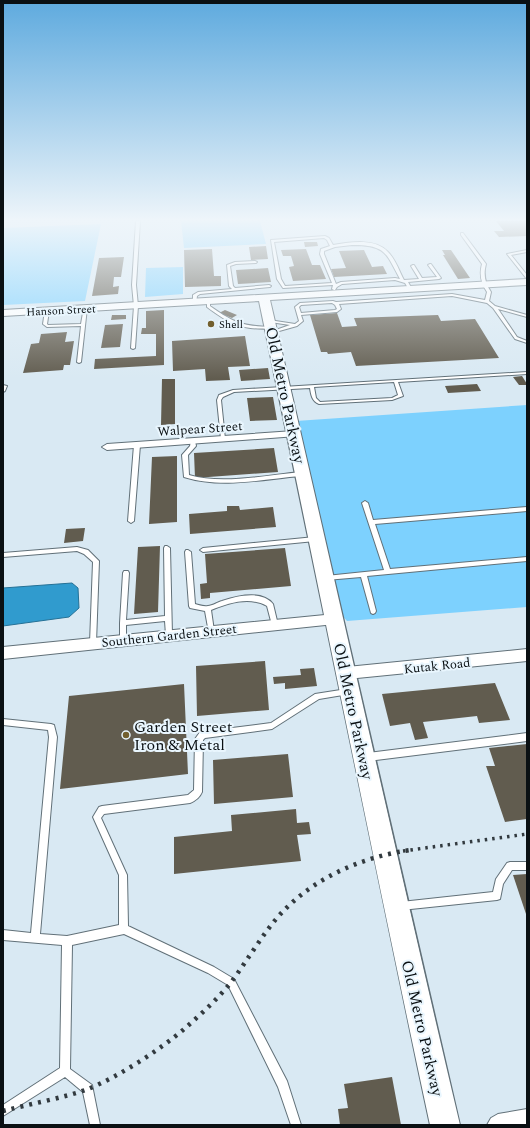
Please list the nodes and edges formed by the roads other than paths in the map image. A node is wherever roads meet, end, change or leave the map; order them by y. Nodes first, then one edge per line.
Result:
1 (135, 274) edge
2 (229, 274) edge
3 (278, 274) edge
4 (329, 274) edge
5 (399, 274) edge
6 (418, 274) edge
7 (436, 274) edge
8 (482, 274) edge
9 (527, 277) edge
10 (421, 279) junction
11 (406, 285) junction
12 (483, 285) junction
13 (335, 291) junction
14 (267, 292) junction
15 (232, 293) junction
16 (208, 301) junction
17 (195, 302) junction
18 (488, 302) junction
19 (136, 306) junction
20 (494, 307) junction
21 (85, 308) junction
22 (47, 311) junction
23 (3, 313) edge
24 (299, 314) junction
25 (527, 316) edge
26 (83, 325) junction
27 (296, 325) junction
28 (271, 327) junction
29 (527, 342) edge
30 (133, 348) dead end
31 (79, 362) dead end
32 (527, 373) edge
33 (396, 382) junction
34 (3, 386) edge
35 (312, 387) junction
36 (285, 388) junction
37 (3, 391) edge
38 (294, 434) junction
39 (223, 439) junction
40 (193, 441) junction
41 (137, 445) junction
42 (107, 447) dead end
43 (303, 474) junction
44 (365, 503) dead end
45 (527, 509) edge
46 (131, 521) dead end
47 (372, 522) junction
48 (318, 539) junction
49 (168, 548) dead end
50 (203, 550) dead end
51 (188, 552) dead end
52 (3, 555) edge
53 (527, 559) edge
54 (388, 572) junction
55 (126, 573) dead end
56 (362, 574) junction
57 (326, 578) junction
58 (208, 609) junction
59 (373, 611) dead end
60 (168, 618) junction
61 (335, 619) junction
62 (123, 623) junction
63 (275, 625) junction
64 (211, 631) junction
65 (169, 635) junction
66 (123, 640) junction
67 (93, 643) junction
68 (3, 652) edge
69 (527, 655) edge
70 (349, 683) junction
71 (3, 722) edge
72 (527, 737) edge
73 (364, 758) junction
74 (527, 866) edge
75 (396, 907) junction
76 (124, 928) junction
77 (3, 935) edge
78 (35, 938) junction
79 (67, 941) junction
80 (65, 1071) junction
81 (3, 1111) edge
82 (527, 1120) edge
83 (95, 1125) edge
84 (296, 1125) edge
85 (445, 1125) edge
86 (498, 1125) edge

1 - 19 lane
2 - 15 lane
3 - 13 lane
4 - 13 lane
5 - 11 lane
6 - 10 lane
7 - 10 lane
8 - 12 lane
9 - 12 street, Hanson Street
10 - 11 lane
11 - 12 street, Hanson Street
11 - 13 street, Hanson Street
12 - 18 lane
13 - 14 street, Hanson Street
13 - 18 lane
13 - 24 lane
13 - 24 lane
14 - 15 street, Hanson Street
14 - 28 street, Old Metro Parkway
15 - 16 street, Hanson Street
15 - 17 lane
16 - 17 street, Hanson Street
16 - 28 lane
17 - 19 street, Hanson Street
18 - 20 lane
19 - 21 street, Hanson Street
19 - 30 lane
20 - 25 lane
20 - 29 lane
21 - 22 street, Hanson Street
21 - 26 lane
22 - 23 street, Hanson Street
22 - 26 lane
24 - 27 lane
26 - 31 lane
27 - 28 lane
27 - 28 lane
28 - 36 street, Old Metro Parkway
32 - 33 lane
33 - 35 lane
33 - 35 lane
34 - 37 lane
35 - 36 lane
36 - 38 street, Old Metro Parkway
36 - 39 lane
38 - 39 street, Walpear Street
38 - 43 street, Old Metro Parkway
39 - 40 street, Walpear Street
40 - 41 street, Walpear Street
40 - 43 lane
41 - 42 street, Walpear Street
41 - 46 lane
43 - 48 street, Old Metro Parkway
44 - 47 lane
45 - 47 lane
47 - 54 lane
48 - 50 lane
48 - 57 street, Old Metro Parkway
49 - 60 lane
51 - 58 lane
52 - 67 lane
53 - 54 lane
54 - 56 lane
55 - 62 lane
56 - 57 lane
56 - 59 lane
57 - 61 street, Old Metro Parkway
58 - 63 lane
58 - 64 lane
60 - 62 lane
60 - 65 lane
61 - 63 street, Southern Garden Street
61 - 70 street, Old Metro Parkway
62 - 66 lane
63 - 64 street, Southern Garden Street
64 - 65 street, Southern Garden Street
65 - 66 street, Southern Garden Street
66 - 67 street, Southern Garden Street
67 - 68 street, Southern Garden Street
69 - 70 street, Kutak Road
70 - 73 street, Old Metro Parkway
70 - 76 lane
71 - 78 lane
72 - 73 lane
73 - 75 street, Old Metro Parkway
74 - 75 lane
75 - 85 street, Old Metro Parkway
76 - 79 lane
76 - 84 lane
77 - 78 lane
78 - 79 lane
79 - 80 lane
80 - 81 lane
80 - 83 lane
82 - 86 street

